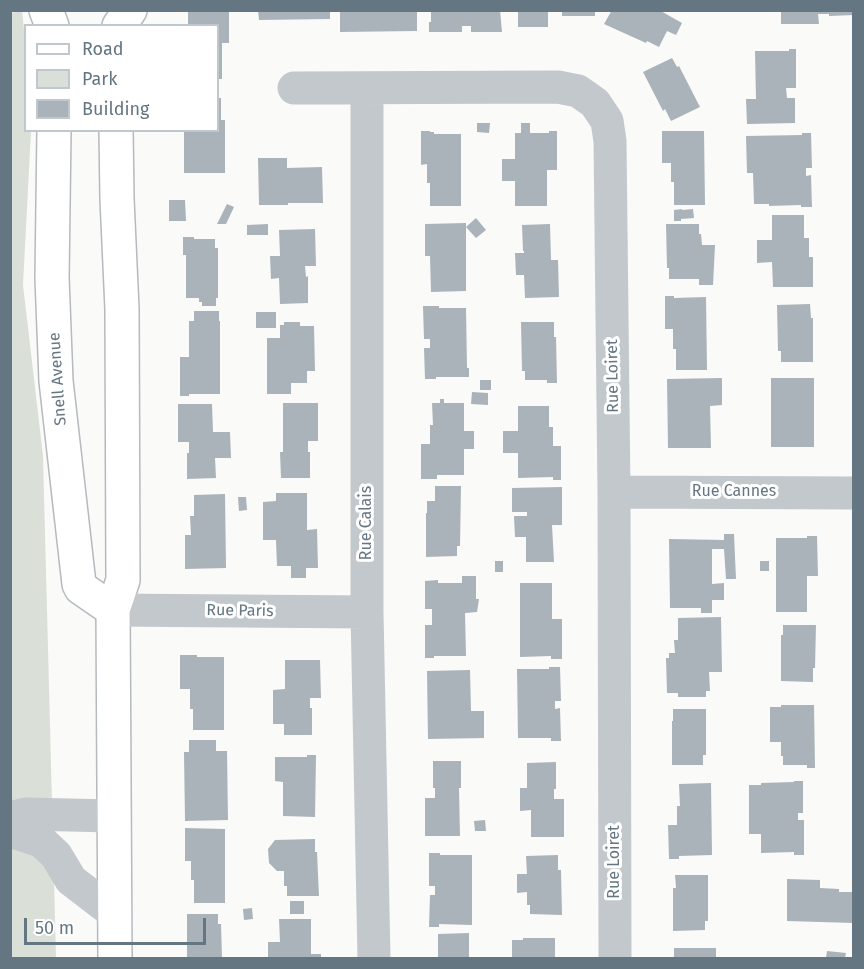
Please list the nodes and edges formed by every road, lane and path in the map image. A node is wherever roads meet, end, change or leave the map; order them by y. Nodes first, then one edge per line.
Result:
1 (46, 10) edge
2 (129, 10) edge
3 (53, 24) edge
4 (119, 24) edge
5 (294, 88) dead end
6 (367, 88) junction
7 (54, 132) edge
8 (116, 132) edge
9 (614, 492) junction
10 (854, 493) edge
11 (112, 610) junction
12 (367, 612) junction
13 (114, 816) junction
14 (10, 818) edge
15 (10, 831) edge
16 (114, 913) junction
17 (115, 958) edge
18 (374, 958) edge
19 (615, 958) edge

1 - 3 main road
2 - 4 main road
5 - 6 street, Rue Loiret
6 - 9 street, Rue Loiret
6 - 12 street, Rue Calais
7 - 11 main road, Snell Avenue
8 - 11 main road
9 - 10 street, Rue Cannes
9 - 19 street, Rue Loiret
11 - 12 street, Rue Paris
11 - 13 main road
12 - 18 street, Rue Calais
13 - 14 street
13 - 16 main road
15 - 16 street
16 - 17 main road

